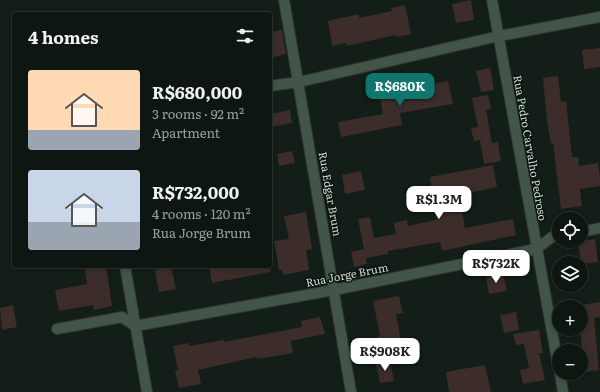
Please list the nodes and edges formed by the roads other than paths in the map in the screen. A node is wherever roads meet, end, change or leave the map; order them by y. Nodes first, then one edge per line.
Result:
1 (284, 0) edge
2 (492, 0) edge
3 (600, 17) edge
4 (499, 36) junction
5 (299, 82) junction
6 (272, 86) edge
7 (600, 228) edge
8 (588, 231) edge
9 (552, 237) edge
10 (536, 249) junction
11 (125, 268) edge
12 (334, 290) junction
13 (135, 326) junction
14 (57, 329) dead end
15 (554, 344) edge
16 (561, 380) edge
17 (147, 392) edge
18 (352, 392) edge
19 (563, 392) edge

1 - 5 street, Rua Edgar Brum
2 - 4 street, Rua Pedro Carvalho Pedroso
3 - 4 street
4 - 5 street
4 - 10 street, Rua Pedro Carvalho Pedroso
5 - 6 street
5 - 12 street, Rua Edgar Brum
7 - 8 street
9 - 10 street, Rua Jorge Brum
10 - 12 street, Rua Jorge Brum
10 - 15 street, Rua Pedro Carvalho Pedroso
11 - 13 street
12 - 13 street, Rua Jorge Brum
12 - 18 street, Rua Edgar Brum
13 - 14 street
13 - 17 street
16 - 19 street, Rua Pedro Carvalho Pedroso

